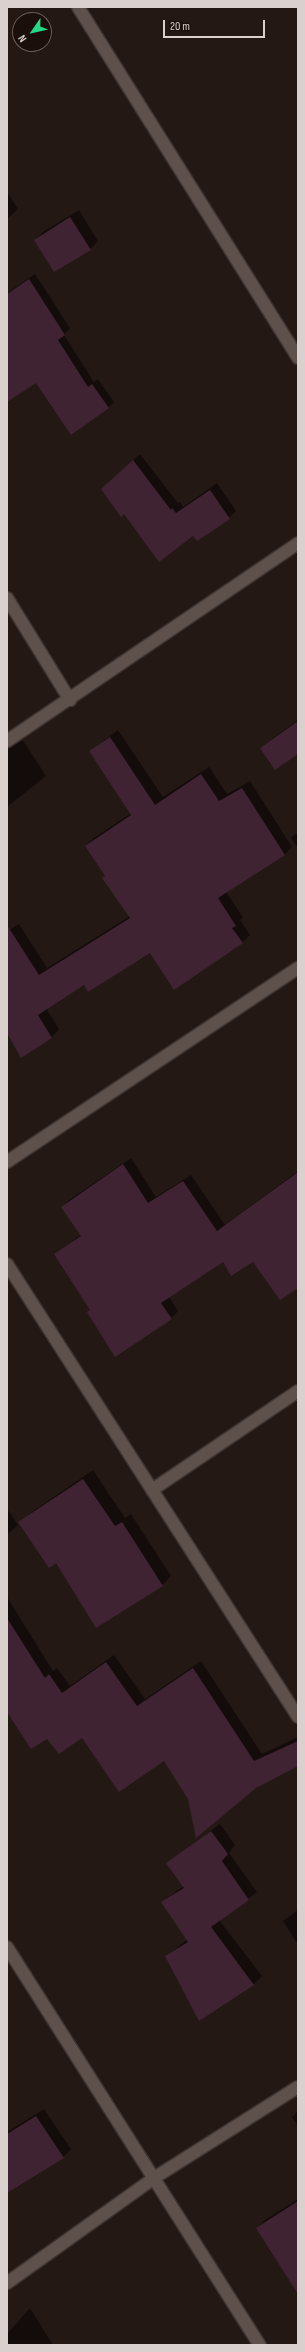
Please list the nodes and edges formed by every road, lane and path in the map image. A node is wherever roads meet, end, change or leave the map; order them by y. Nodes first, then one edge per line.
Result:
1 (78, 7) edge
2 (298, 358) edge
3 (298, 542) edge
4 (7, 598) edge
5 (70, 700) junction
6 (7, 741) edge
7 (298, 968) edge
8 (7, 1162) edge
9 (7, 1264) edge
10 (298, 1391) edge
11 (152, 1490) junction
12 (298, 1717) edge
13 (7, 1947) edge
14 (298, 2087) edge
15 (154, 2178) junction
16 (7, 2283) edge
17 (260, 2345) edge

1 - 2 street
3 - 5 street
4 - 5 street
5 - 6 street
7 - 8 street
9 - 11 street
10 - 11 street
11 - 12 street
13 - 15 street
14 - 15 street
15 - 16 street
15 - 17 street

